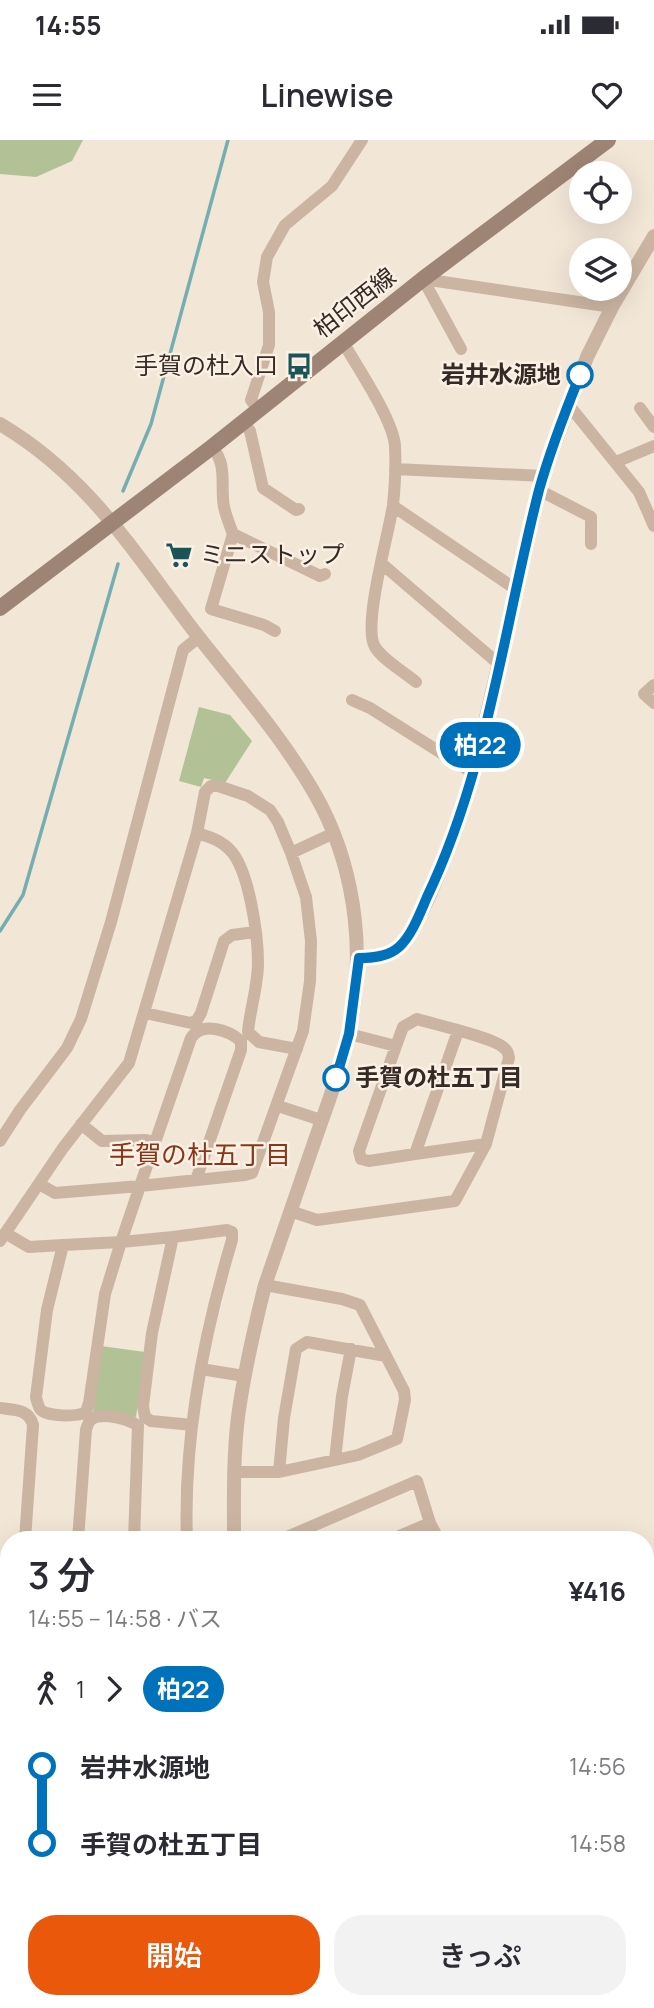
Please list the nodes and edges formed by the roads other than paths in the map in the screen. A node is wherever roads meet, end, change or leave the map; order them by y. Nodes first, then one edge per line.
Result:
1 (362, 140) edge
2 (608, 140) edge
3 (654, 236) edge
4 (423, 279) junction
5 (612, 307) junction
6 (343, 342) junction
7 (461, 349) dead end
8 (568, 404) junction
9 (640, 408) dead end
10 (258, 410) junction
11 (243, 422) junction
12 (0, 424) edge
13 (654, 427) edge
14 (654, 446) edge
15 (212, 447) junction
16 (616, 462) junction
17 (395, 470) junction
18 (541, 483) junction
19 (393, 506) junction
20 (299, 509) dead end
21 (112, 522) junction
22 (654, 526) edge
23 (233, 534) junction
24 (591, 544) dead end
25 (381, 563) junction
26 (325, 574) dead end
27 (517, 590) junction
28 (0, 608) edge
29 (275, 631) dead end
30 (199, 637) junction
31 (500, 665) junction
32 (416, 682) dead end
33 (654, 685) edge
34 (352, 700) dead end
35 (654, 703) edge
36 (473, 773) junction
37 (197, 833) junction
38 (334, 833) junction
39 (291, 853) junction
40 (255, 932) junction
41 (359, 958) junction
42 (145, 1013) junction
43 (458, 1031) junction
44 (349, 1034) junction
45 (396, 1046) junction
46 (297, 1049) junction
47 (278, 1106) junction
48 (321, 1120) junction
49 (81, 1124) junction
50 (0, 1141) edge
51 (155, 1143) junction
52 (486, 1144) junction
53 (415, 1154) junction
54 (196, 1180) junction
55 (39, 1184) junction
56 (140, 1186) junction
57 (290, 1211) junction
58 (3, 1237) edge
59 (173, 1237) junction
60 (121, 1242) junction
61 (63, 1245) junction
62 (265, 1285) junction
63 (351, 1349) junction
64 (386, 1356) junction
65 (201, 1369) junction
66 (244, 1376) junction
67 (0, 1408) edge
68 (192, 1424) junction
69 (335, 1460) junction
70 (234, 1472) junction
71 (279, 1472) junction
72 (430, 1523) junction
73 (26, 1531) edge
74 (79, 1531) edge
75 (134, 1531) edge
76 (187, 1531) edge
77 (234, 1531) edge
78 (301, 1531) edge
79 (411, 1531) edge
80 (434, 1531) edge

1 - 10 street
2 - 4 main road, 柏印西線
3 - 5 street
4 - 5 street
4 - 6 main road, 柏印西線
4 - 7 street
5 - 8 street
6 - 10 main road, 柏印西線
6 - 17 street
8 - 16 street
8 - 18 street
9 - 13 street
10 - 11 main road, 柏印西線
11 - 15 main road, 柏印西線
11 - 20 street
12 - 21 street
14 - 16 street
15 - 21 main road, 柏印西線
15 - 23 street
16 - 22 street
17 - 18 street
17 - 19 street
18 - 24 street
18 - 27 street
19 - 25 street
19 - 27 street
21 - 28 main road, 柏印西線
21 - 30 street
23 - 26 street
23 - 29 street
25 - 31 street
25 - 32 street
27 - 31 street
30 - 38 street
30 - 50 street
31 - 36 street
33 - 35 street
34 - 36 street
36 - 41 street
37 - 39 street
37 - 40 street
37 - 42 street
38 - 39 street
38 - 41 street
39 - 46 street
40 - 42 street
40 - 46 street
41 - 44 street
42 - 49 street
43 - 45 street
43 - 52 street
43 - 53 street
44 - 45 street
44 - 48 street
45 - 53 street
46 - 47 street
47 - 48 street
47 - 54 street
48 - 57 street
49 - 51 street
49 - 55 street
51 - 54 street
51 - 56 street
52 - 53 street
52 - 57 street
54 - 56 street
55 - 56 street
55 - 58 street
56 - 60 street
57 - 62 street
58 - 61 street
59 - 60 street
59 - 65 street
59 - 68 street
60 - 61 street
60 - 61 street
62 - 64 street
62 - 66 street
63 - 64 street
63 - 69 street
63 - 71 street
64 - 69 street
65 - 66 street
65 - 68 street
66 - 70 street
67 - 73 street
68 - 76 street
69 - 71 street
70 - 71 street
70 - 77 street
72 - 78 street
72 - 79 street
72 - 80 street
74 - 75 street

